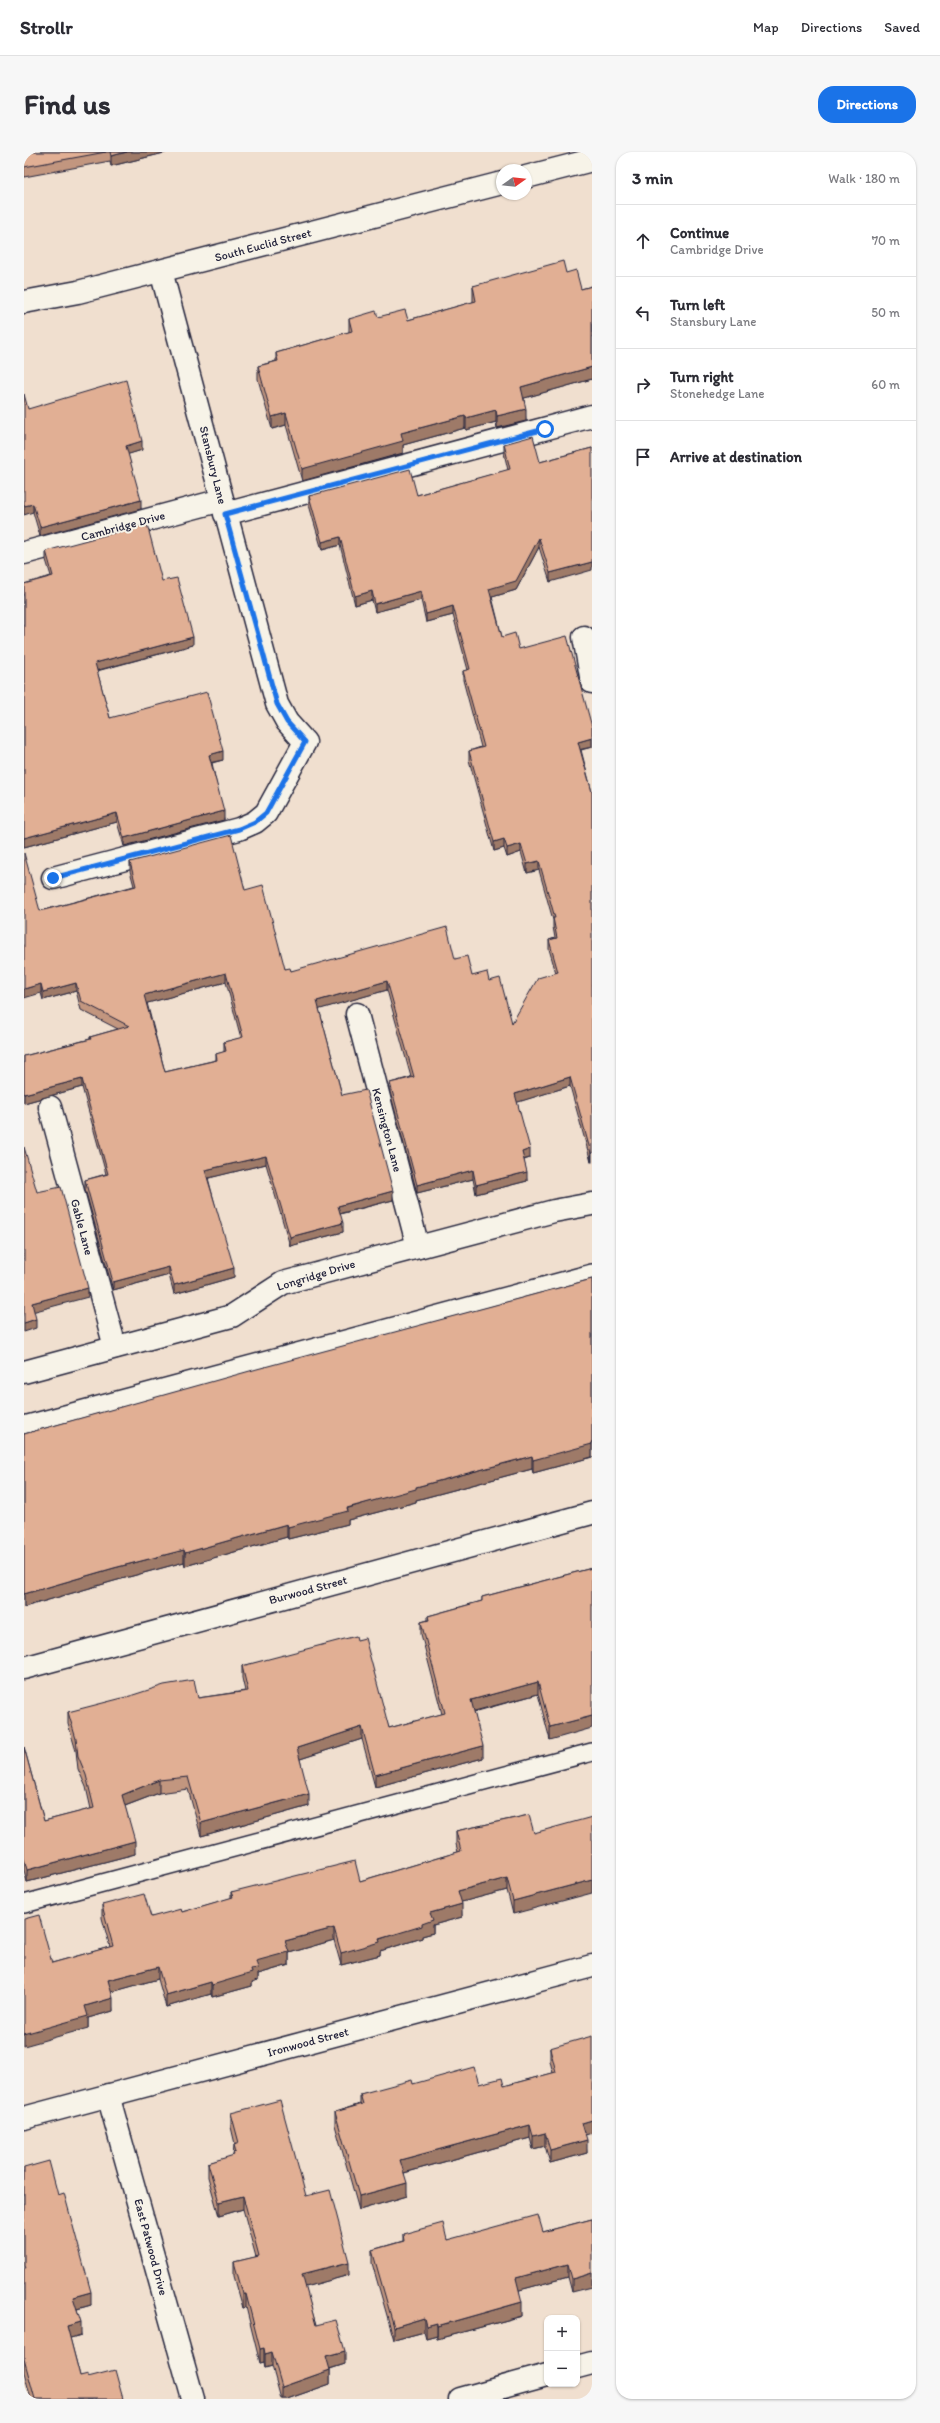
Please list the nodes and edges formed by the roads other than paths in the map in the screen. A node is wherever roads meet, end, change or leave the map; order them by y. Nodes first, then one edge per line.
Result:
1 (592, 160) edge
2 (532, 175) edge
3 (496, 185) edge
4 (161, 271) junction
5 (24, 302) edge
6 (592, 416) edge
7 (224, 507) junction
8 (24, 553) edge
9 (584, 637) dead end
10 (592, 682) edge
11 (53, 878) dead end
12 (357, 1014) dead end
13 (50, 1107) dead end
14 (592, 1204) edge
15 (418, 1246) junction
16 (592, 1273) edge
17 (115, 1347) junction
18 (24, 1372) edge
19 (24, 1425) edge
20 (592, 1513) edge
21 (24, 1668) edge
22 (592, 1752) edge
23 (24, 1904) edge
24 (592, 1966) edge
25 (108, 2095) junction
26 (24, 2118) edge
27 (592, 2363) edge
28 (580, 2366) edge
29 (544, 2376) edge
30 (193, 2399) edge
31 (460, 2399) edge

1 - 2 street
3 - 4 street, South Euclid Street
4 - 5 street, South Euclid Street
4 - 7 street, Stansbury Lane
6 - 7 street, Cambridge Drive
7 - 8 street, Cambridge Drive
7 - 11 street, Stansbury Lane
9 - 10 street
12 - 15 street, Kensington Lane
13 - 17 street, Gable Lane
14 - 15 street, Longridge Drive
15 - 17 street, Longridge Drive
16 - 19 lane
17 - 18 street, Longridge Drive
20 - 21 street, Burwood Street
22 - 23 lane
24 - 25 street, Ironwood Street
25 - 26 street, Ironwood Street
25 - 30 street, East Patwood Drive
27 - 28 street
29 - 31 street

